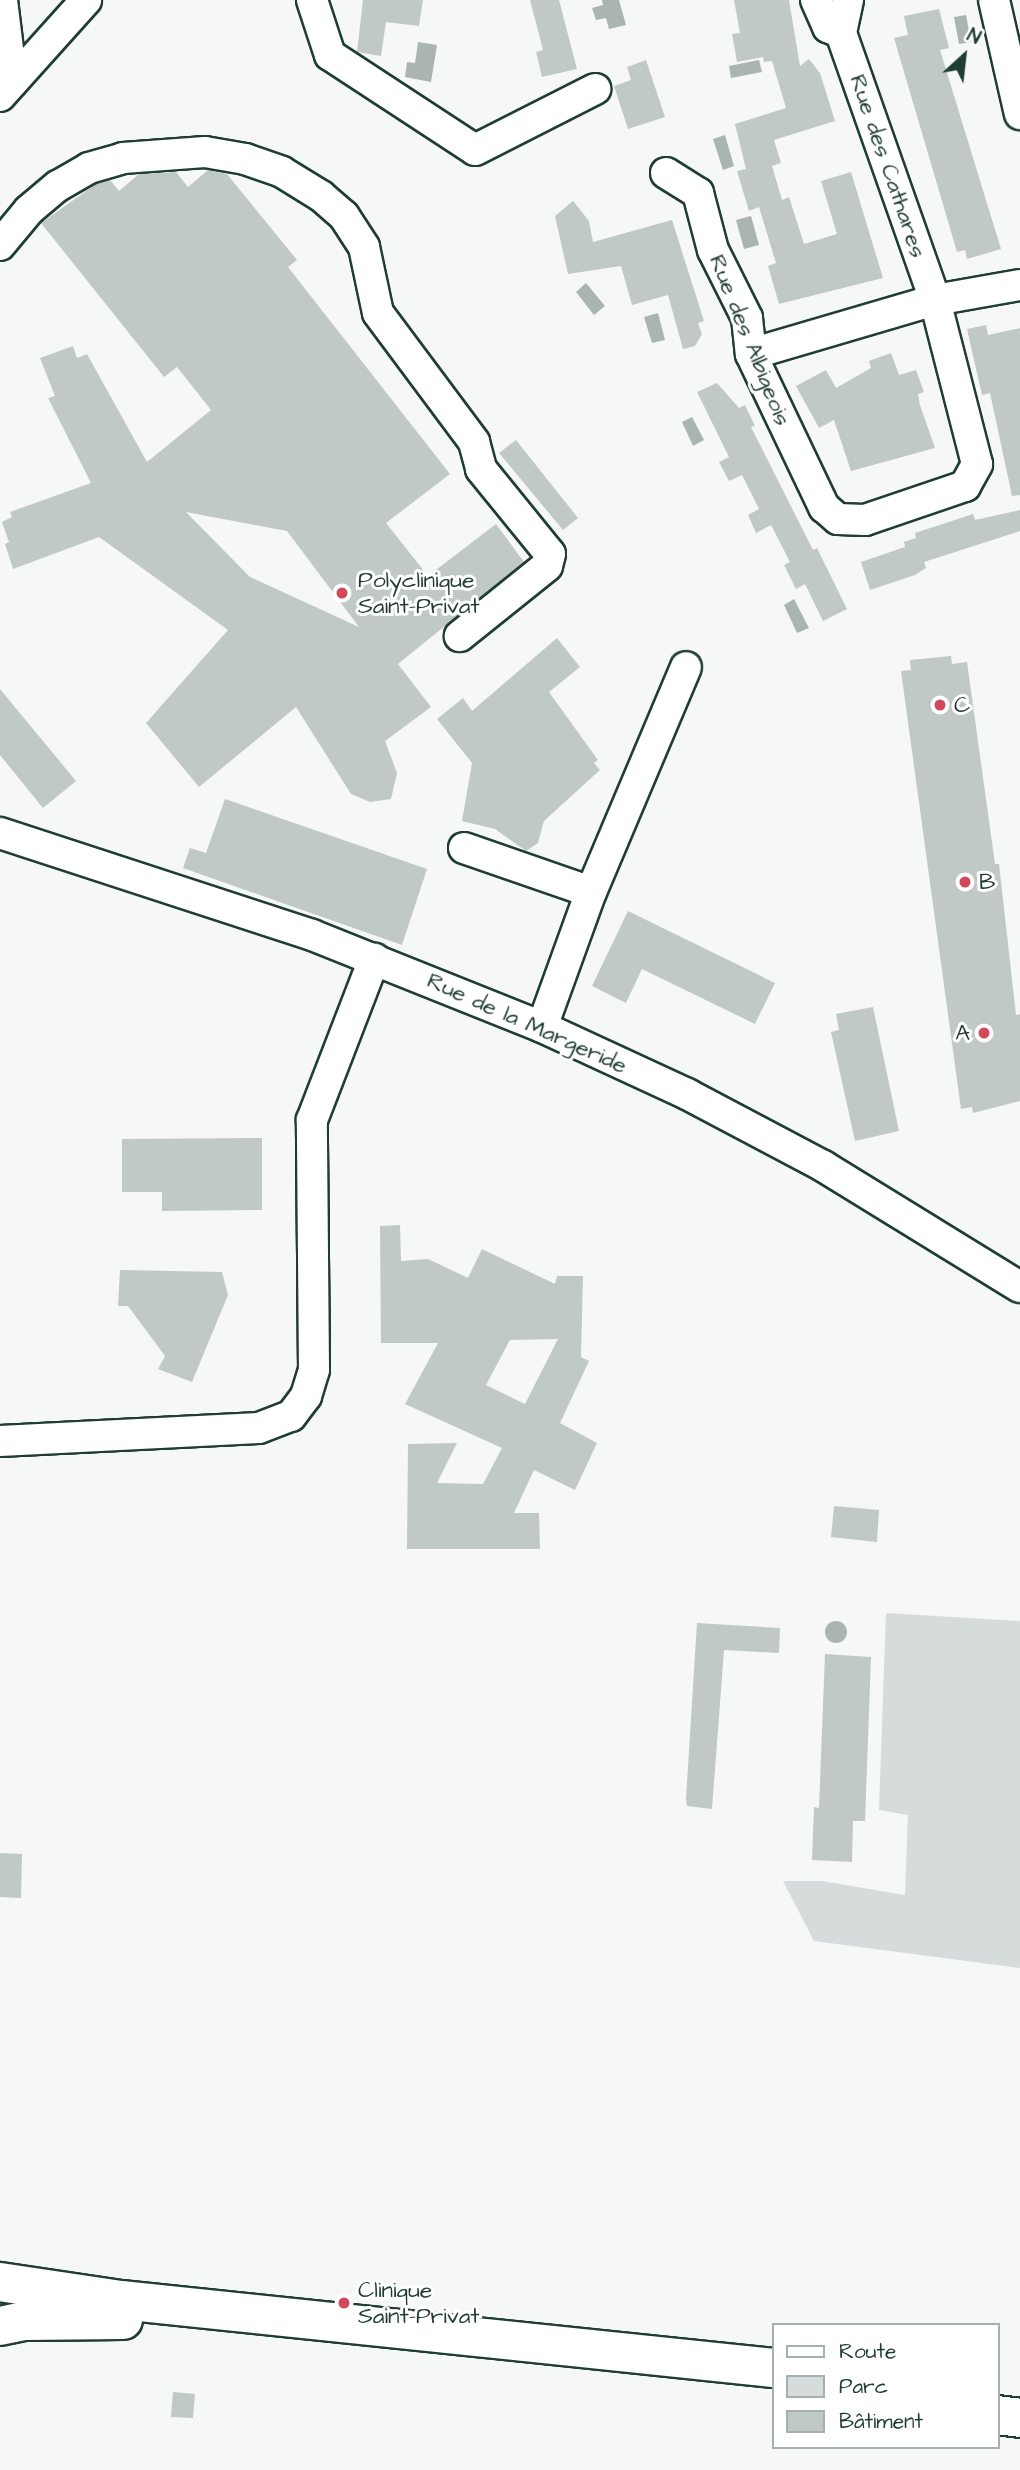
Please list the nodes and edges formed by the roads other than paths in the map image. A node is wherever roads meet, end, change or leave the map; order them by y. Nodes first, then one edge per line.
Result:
1 (2, 0) edge
2 (86, 0) edge
3 (312, 0) edge
4 (816, 0) edge
5 (848, 0) edge
6 (994, 0) edge
7 (841, 33) junction
8 (6, 89) edge
9 (595, 89) dead end
10 (1020, 114) edge
11 (666, 173) dead end
12 (0, 245) edge
13 (1020, 285) edge
14 (935, 300) junction
15 (751, 354) junction
16 (460, 636) dead end
17 (687, 667) dead end
18 (0, 833) edge
19 (464, 848) dead end
20 (591, 892) junction
21 (374, 959) junction
22 (542, 1027) junction
23 (1020, 1287) edge
24 (0, 1441) edge
25 (0, 2282) edge
26 (0, 2326) edge
27 (772, 2368) edge
28 (772, 2387) edge
29 (999, 2393) edge
30 (1020, 2396) edge
31 (999, 2415) edge
32 (1020, 2418) edge

1 - 8 street
2 - 8 street
3 - 9 street
4 - 7 street, Rue des Cathares
5 - 7 street
6 - 10 street
7 - 14 street, Rue des Cathares
11 - 15 street, Rue des Albigeois
12 - 16 street
13 - 14 street
14 - 15 street
14 - 15 street, Rue des Albigeois
17 - 20 street
18 - 21 street, Rue de la Margeride
19 - 20 street
20 - 22 street
21 - 22 street, Rue de la Margeride
21 - 24 street
22 - 23 street, Rue de la Margeride
25 - 27 main road
26 - 28 main road
29 - 30 main road
31 - 32 main road

